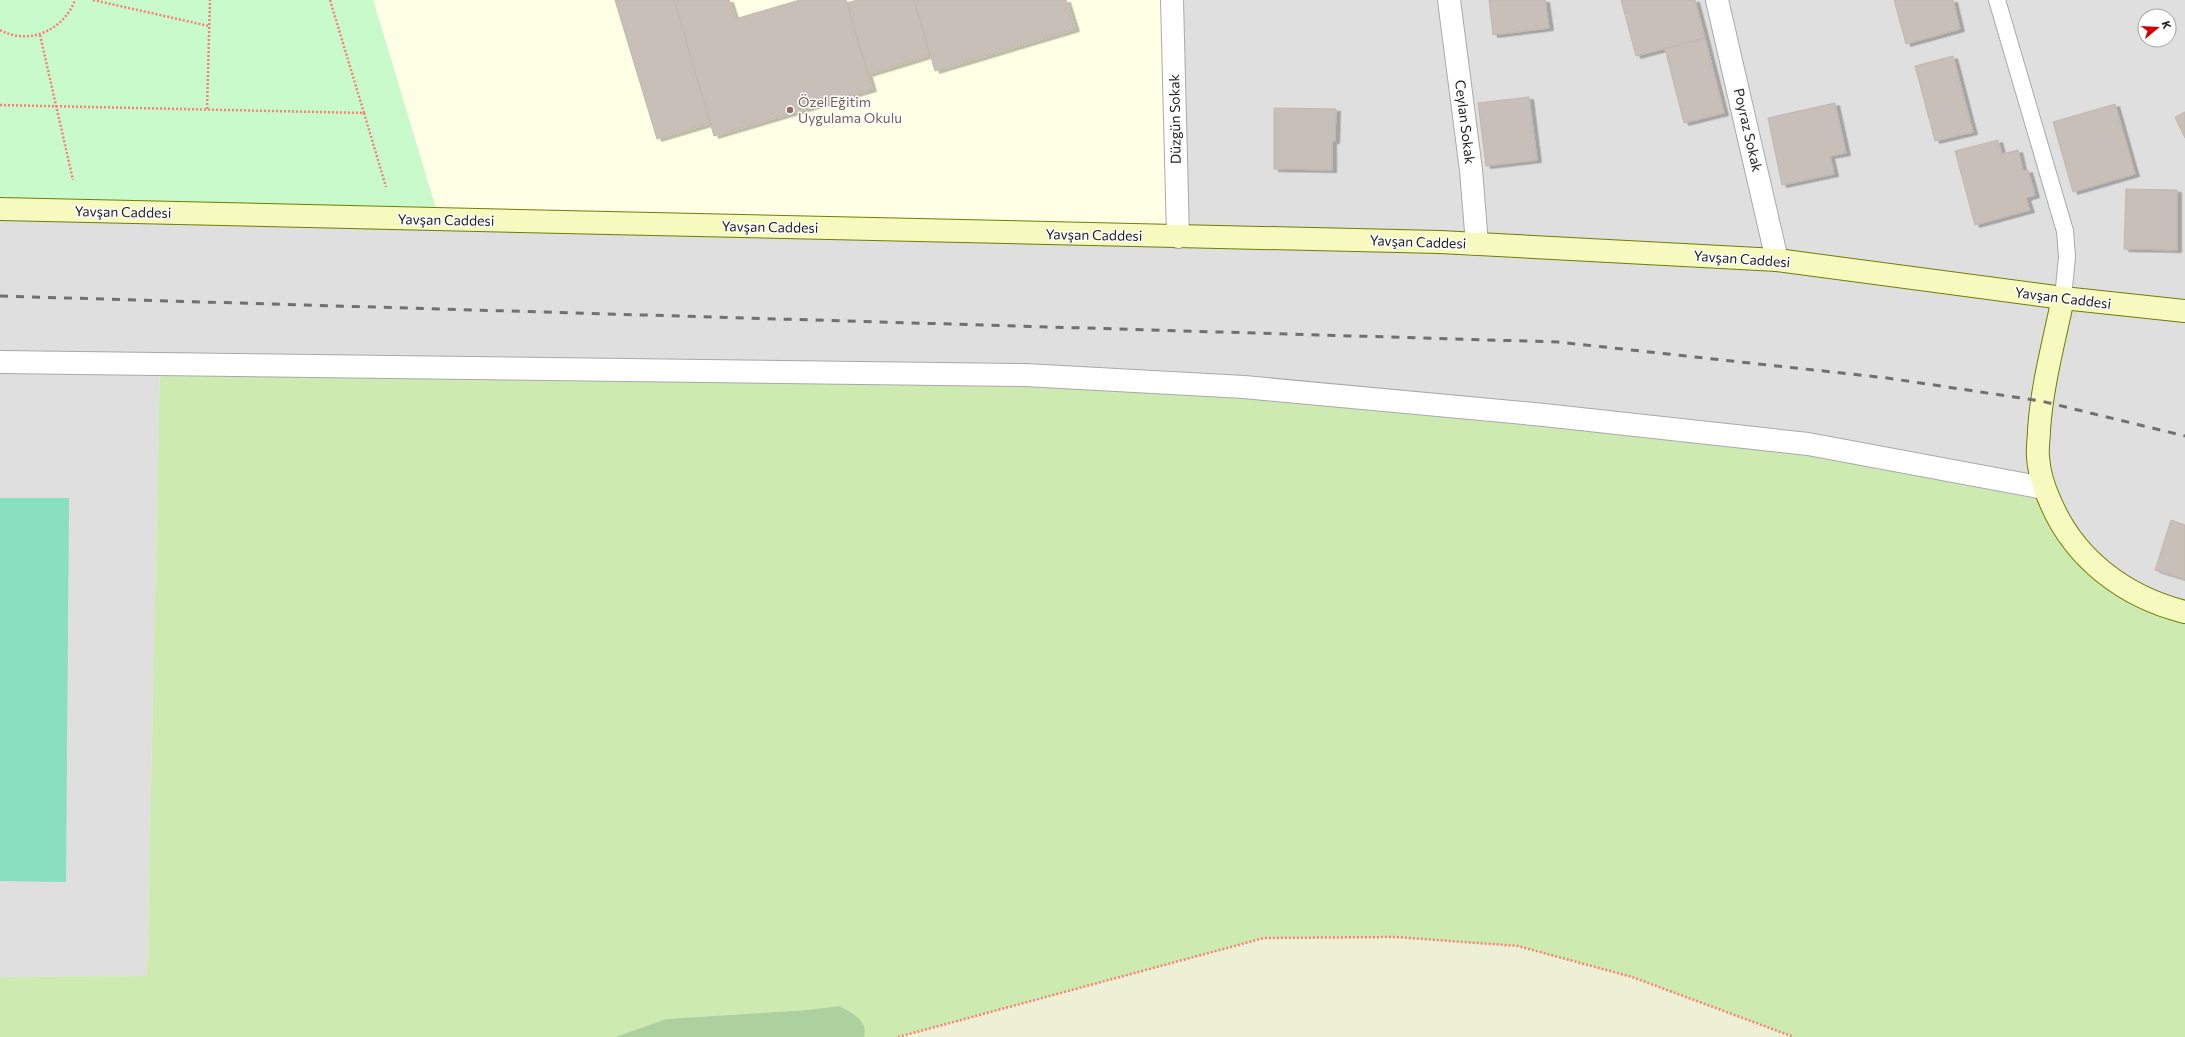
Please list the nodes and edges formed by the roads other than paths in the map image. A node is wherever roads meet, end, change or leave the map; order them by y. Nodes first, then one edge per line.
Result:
1 (1172, 0) edge
2 (1449, 0) edge
3 (1718, 0) edge
4 (1997, 0) edge
5 (0, 209) edge
6 (1178, 237) junction
7 (1477, 244) junction
8 (1777, 260) junction
9 (2063, 298) junction
10 (2185, 311) edge
11 (0, 362) edge
12 (2044, 488) junction
13 (2185, 612) edge

1 - 6 street, Düzgün Sokak
2 - 7 street, Ceylan Sokak
3 - 8 street, Poyraz Sokak
4 - 9 lane
5 - 6 street, Yavşan Caddesi
6 - 7 street, Yavşan Caddesi
7 - 8 street, Yavşan Caddesi
8 - 9 street, Yavşan Caddesi
9 - 10 street, Yavşan Caddesi
9 - 12 street
11 - 12 street
12 - 13 street

